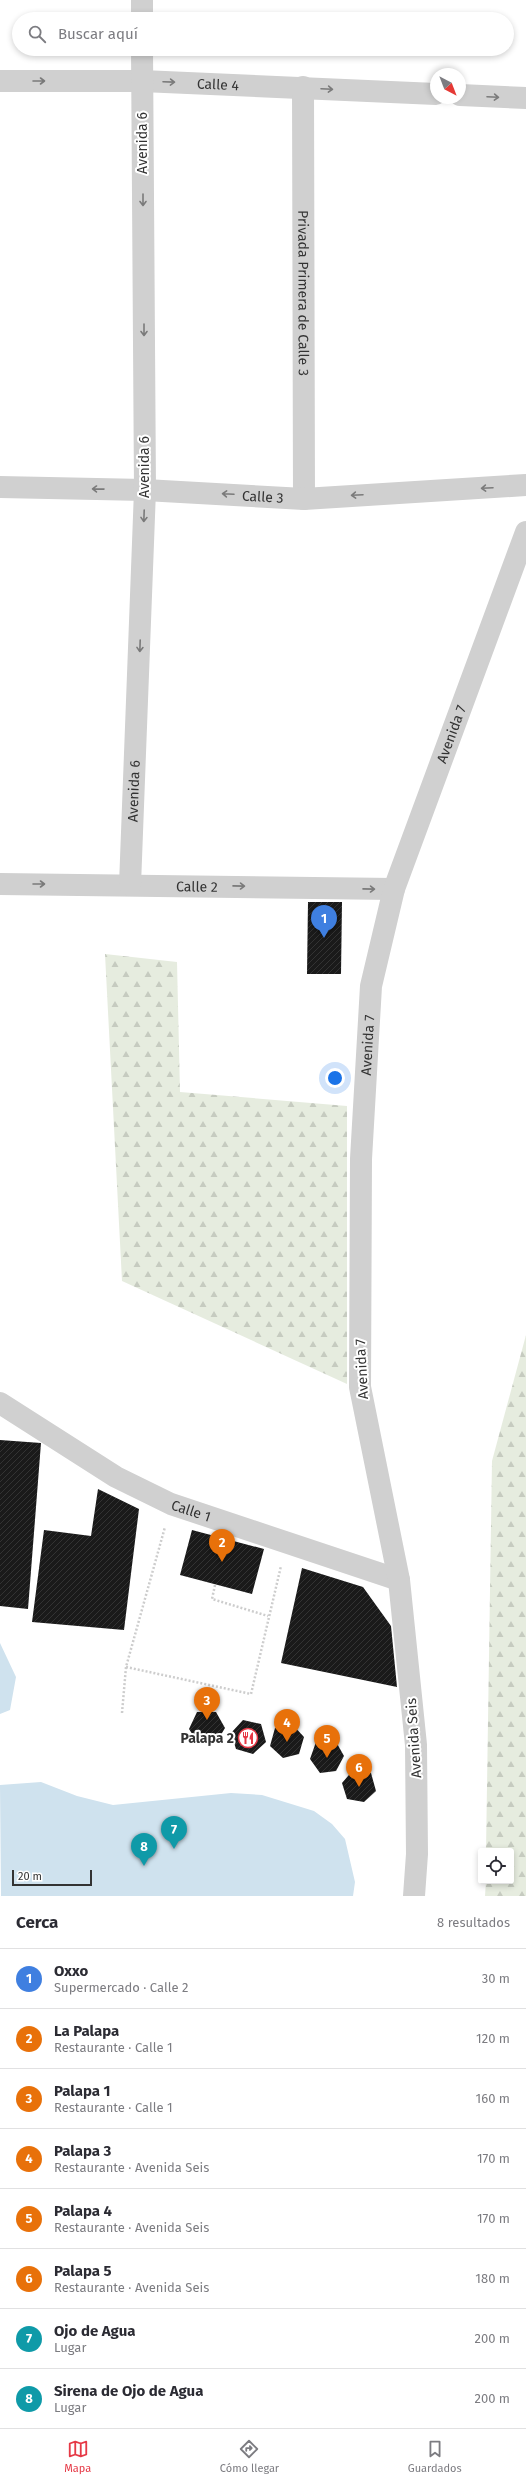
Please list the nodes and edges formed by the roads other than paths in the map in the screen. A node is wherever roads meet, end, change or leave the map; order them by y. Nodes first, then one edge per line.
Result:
1 (142, 0) edge
2 (142, 12) edge
3 (142, 56) edge
4 (0, 80) edge
5 (142, 81) junction
6 (303, 87) junction
7 (430, 94) edge
8 (466, 95) edge
9 (526, 98) edge
10 (526, 485) edge
11 (0, 487) edge
12 (145, 490) junction
13 (304, 499) junction
14 (526, 532) edge
15 (0, 884) edge
16 (130, 884) junction
17 (394, 889) junction
18 (0, 1403) edge
19 (399, 1580) junction
20 (414, 1896) edge

1 - 2 street
3 - 5 street, Avenida 6
4 -> 5 street, Calle 4
5 -> 6 street, Calle 4
5 -> 12 street, Avenida 6
6 -> 7 street, Calle 4
6 - 13 street, Privada Primera de Calle 3
8 -> 9 street
10 -> 13 street, Calle 3
12 -> 11 street, Calle 3
13 -> 12 street, Calle 3
12 -> 16 street, Avenida 6
14 - 17 street, Avenida 7
15 -> 16 street, Calle 2
16 -> 17 street, Calle 2
17 - 19 street, Avenida 7
18 - 19 street, Calle 1
19 - 20 street, Avenida Seis

